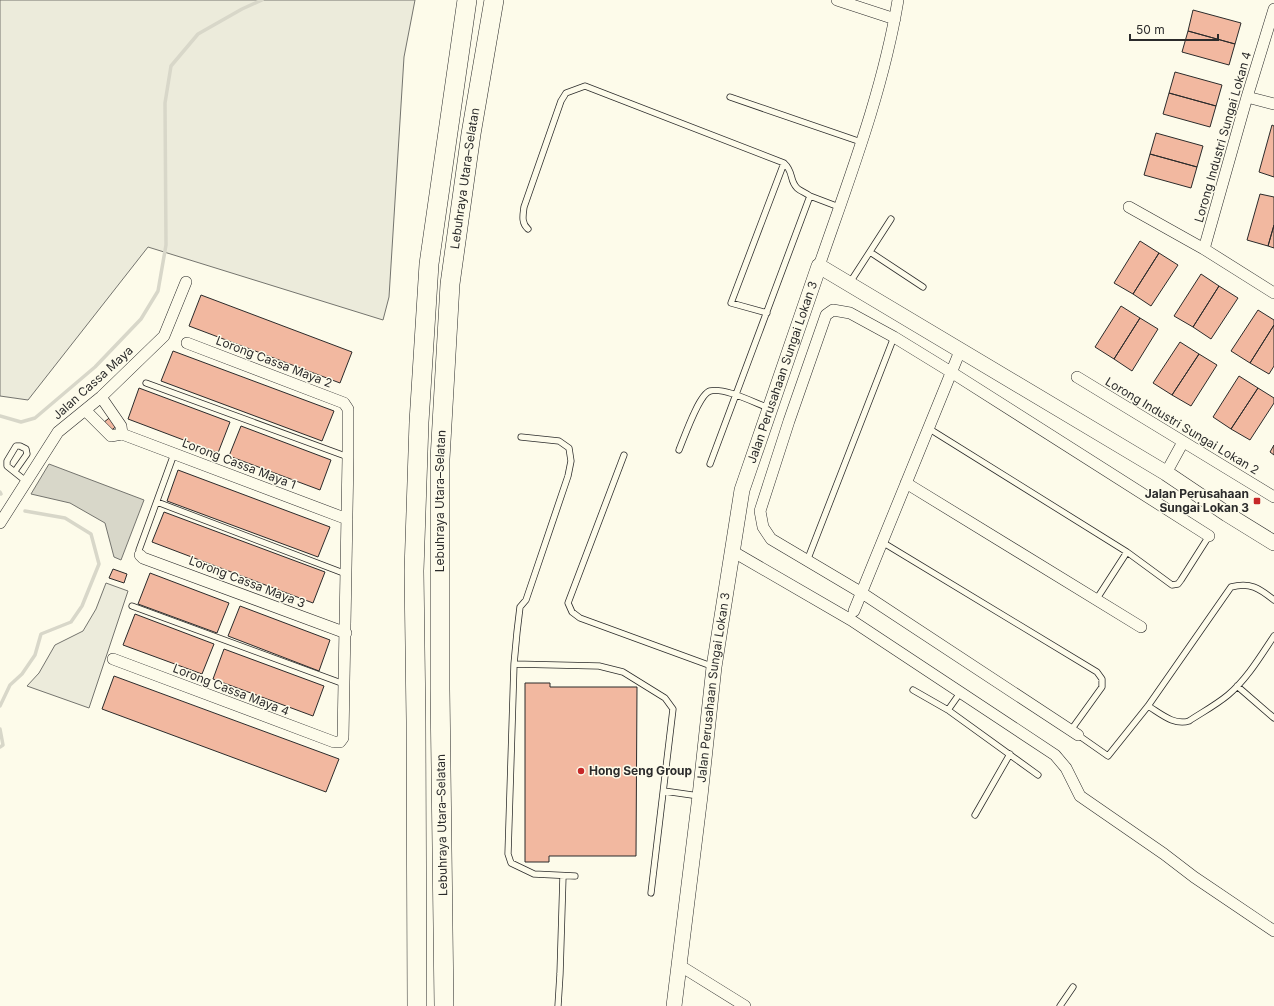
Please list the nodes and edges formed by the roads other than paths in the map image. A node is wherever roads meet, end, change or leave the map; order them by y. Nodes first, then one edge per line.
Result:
1 (467, 0) edge
2 (494, 0) edge
3 (837, 0) edge
4 (898, 0) edge
5 (1274, 9) edge
6 (895, 19) junction
7 (730, 97) dead end
8 (1247, 97) junction
9 (1274, 104) edge
10 (861, 142) junction
11 (784, 163) junction
12 (810, 196) junction
13 (839, 207) junction
14 (1129, 207) dead end
15 (891, 219) dead end
16 (528, 229) dead end
17 (1204, 249) junction
18 (870, 252) junction
19 (819, 266) junction
20 (186, 282) dead end
21 (849, 284) junction
22 (923, 287) dead end
23 (1274, 293) edge
24 (767, 313) junction
25 (894, 337) junction
26 (187, 343) dead end
27 (960, 351) junction
28 (951, 372) junction
29 (1077, 377) dead end
30 (146, 383) dead end
31 (736, 395) junction
32 (101, 397) junction
33 (769, 408) junction
34 (86, 411) junction
35 (928, 428) junction
36 (122, 434) junction
37 (521, 437) dead end
38 (1184, 442) junction
39 (679, 450) dead end
40 (174, 454) junction
41 (624, 455) dead end
42 (348, 457) junction
43 (710, 464) dead end
44 (14, 471) junction
45 (1166, 473) junction
46 (27, 482) junction
47 (906, 483) junction
48 (1274, 497) edge
49 (157, 502) junction
50 (347, 519) junction
51 (0, 523) edge
52 (1209, 536) joint
53 (882, 542) junction
54 (1274, 543) edge
55 (732, 551) junction
56 (1127, 552) junction
57 (140, 555) joint
58 (807, 561) junction
59 (346, 574) junction
60 (862, 593) junction
61 (1096, 600) junction
62 (1274, 600) edge
63 (132, 606) dead end
64 (853, 616) junction
65 (1140, 627) dead end
66 (346, 633) junction
67 (1274, 636) edge
68 (113, 659) dead end
69 (514, 664) junction
70 (714, 667) junction
71 (344, 684) junction
72 (1237, 686) junction
73 (913, 690) dead end
74 (960, 693) junction
75 (1148, 706) junction
76 (948, 710) junction
77 (1274, 718) edge
78 (1075, 733) junction
79 (1010, 754) junction
80 (1038, 775) dead end
81 (664, 791) junction
82 (700, 796) junction
83 (975, 815) dead end
84 (562, 876) junction
85 (575, 876) dead end
86 (651, 893) dead end
87 (1274, 930) edge
88 (679, 965) junction
89 (1073, 987) dead end
90 (417, 1006) edge
91 (444, 1006) edge
92 (558, 1006) edge
93 (674, 1006) edge
94 (744, 1006) edge
95 (1060, 1006) edge

1 - 90 highway, Lebuhraya Utara–Selatan
2 - 91 highway, Lebuhraya Utara–Selatan
3 - 6 street
4 - 6 street
5 - 8 street, Lorong Industri Sungai Lokan 4
6 - 10 street
7 - 10 lane
8 - 9 street
8 - 17 street, Lorong Industri Sungai Lokan 4
10 - 13 street
11 - 12 lane
11 - 16 lane
11 - 24 lane
12 - 13 lane
12 - 24 lane
13 - 19 street
14 - 17 street
15 - 18 lane
17 - 23 street
18 - 21 lane
18 - 22 lane
19 - 21 main road, Jalan Perusahaan Sungai Lokan 3
19 - 33 main road, Jalan Perusahaan Sungai Lokan 3
20 - 32 street, Jalan Cassa Maya
21 - 27 main road, Jalan Perusahaan Sungai Lokan 3
24 - 31 lane
25 - 28 street
25 - 58 lane
25 - 58 street
26 - 42 street, Lorong Cassa Maya 2
27 - 28 street
27 - 45 main road, Jalan Perusahaan Sungai Lokan 3
28 - 35 street
28 - 52 street
29 - 38 street, Lorong Industri Sungai Lokan 2
30 - 42 lane
31 - 33 lane
31 - 39 lane
31 - 43 lane
32 - 34 street, Jalan Cassa Maya
32 - 36 street
33 - 55 main road, Jalan Perusahaan Sungai Lokan 3
34 - 36 street, Lorong Cassa Maya 1
34 - 46 street, Jalan Cassa Maya
35 - 47 street
35 - 56 lane
36 - 40 street, Lorong Cassa Maya 1
37 - 69 lane
38 - 45 street
38 - 48 street, Lorong Industri Sungai Lokan 2
40 - 49 lane
40 - 50 street, Lorong Cassa Maya 1
41 - 70 lane
42 - 50 street
44 - 44 lane
44 - 46 lane
45 - 54 main road, Jalan Perusahaan Sungai Lokan 3
46 - 51 street, Jalan Cassa Maya
47 - 53 street
47 - 61 street
49 - 57 lane
49 - 59 lane
50 - 59 street
52 - 56 lane
53 - 60 street
53 - 78 lane
55 - 64 street
55 - 70 main road, Jalan Perusahaan Sungai Lokan 3
56 - 61 lane
57 - 66 street, Lorong Cassa Maya 3
58 - 60 street
59 - 66 street
60 - 64 street
60 - 78 street
61 - 65 street
62 - 75 lane
63 - 71 lane
64 - 74 street
66 - 71 street
67 - 72 lane
68 - 71 street, Lorong Cassa Maya 4
69 - 81 lane
69 - 84 lane
70 - 82 main road, Jalan Perusahaan Sungai Lokan 3
72 - 75 lane
72 - 77 lane
73 - 76 lane
74 - 76 lane
74 - 87 street
75 - 78 lane
76 - 79 lane
79 - 80 lane
79 - 83 lane
81 - 82 lane
81 - 86 lane
82 - 88 main road, Jalan Perusahaan Sungai Lokan 3
84 - 85 lane
84 - 92 lane
88 - 93 main road, Jalan Perusahaan Sungai Lokan 3
88 - 94 street
89 - 95 lane

